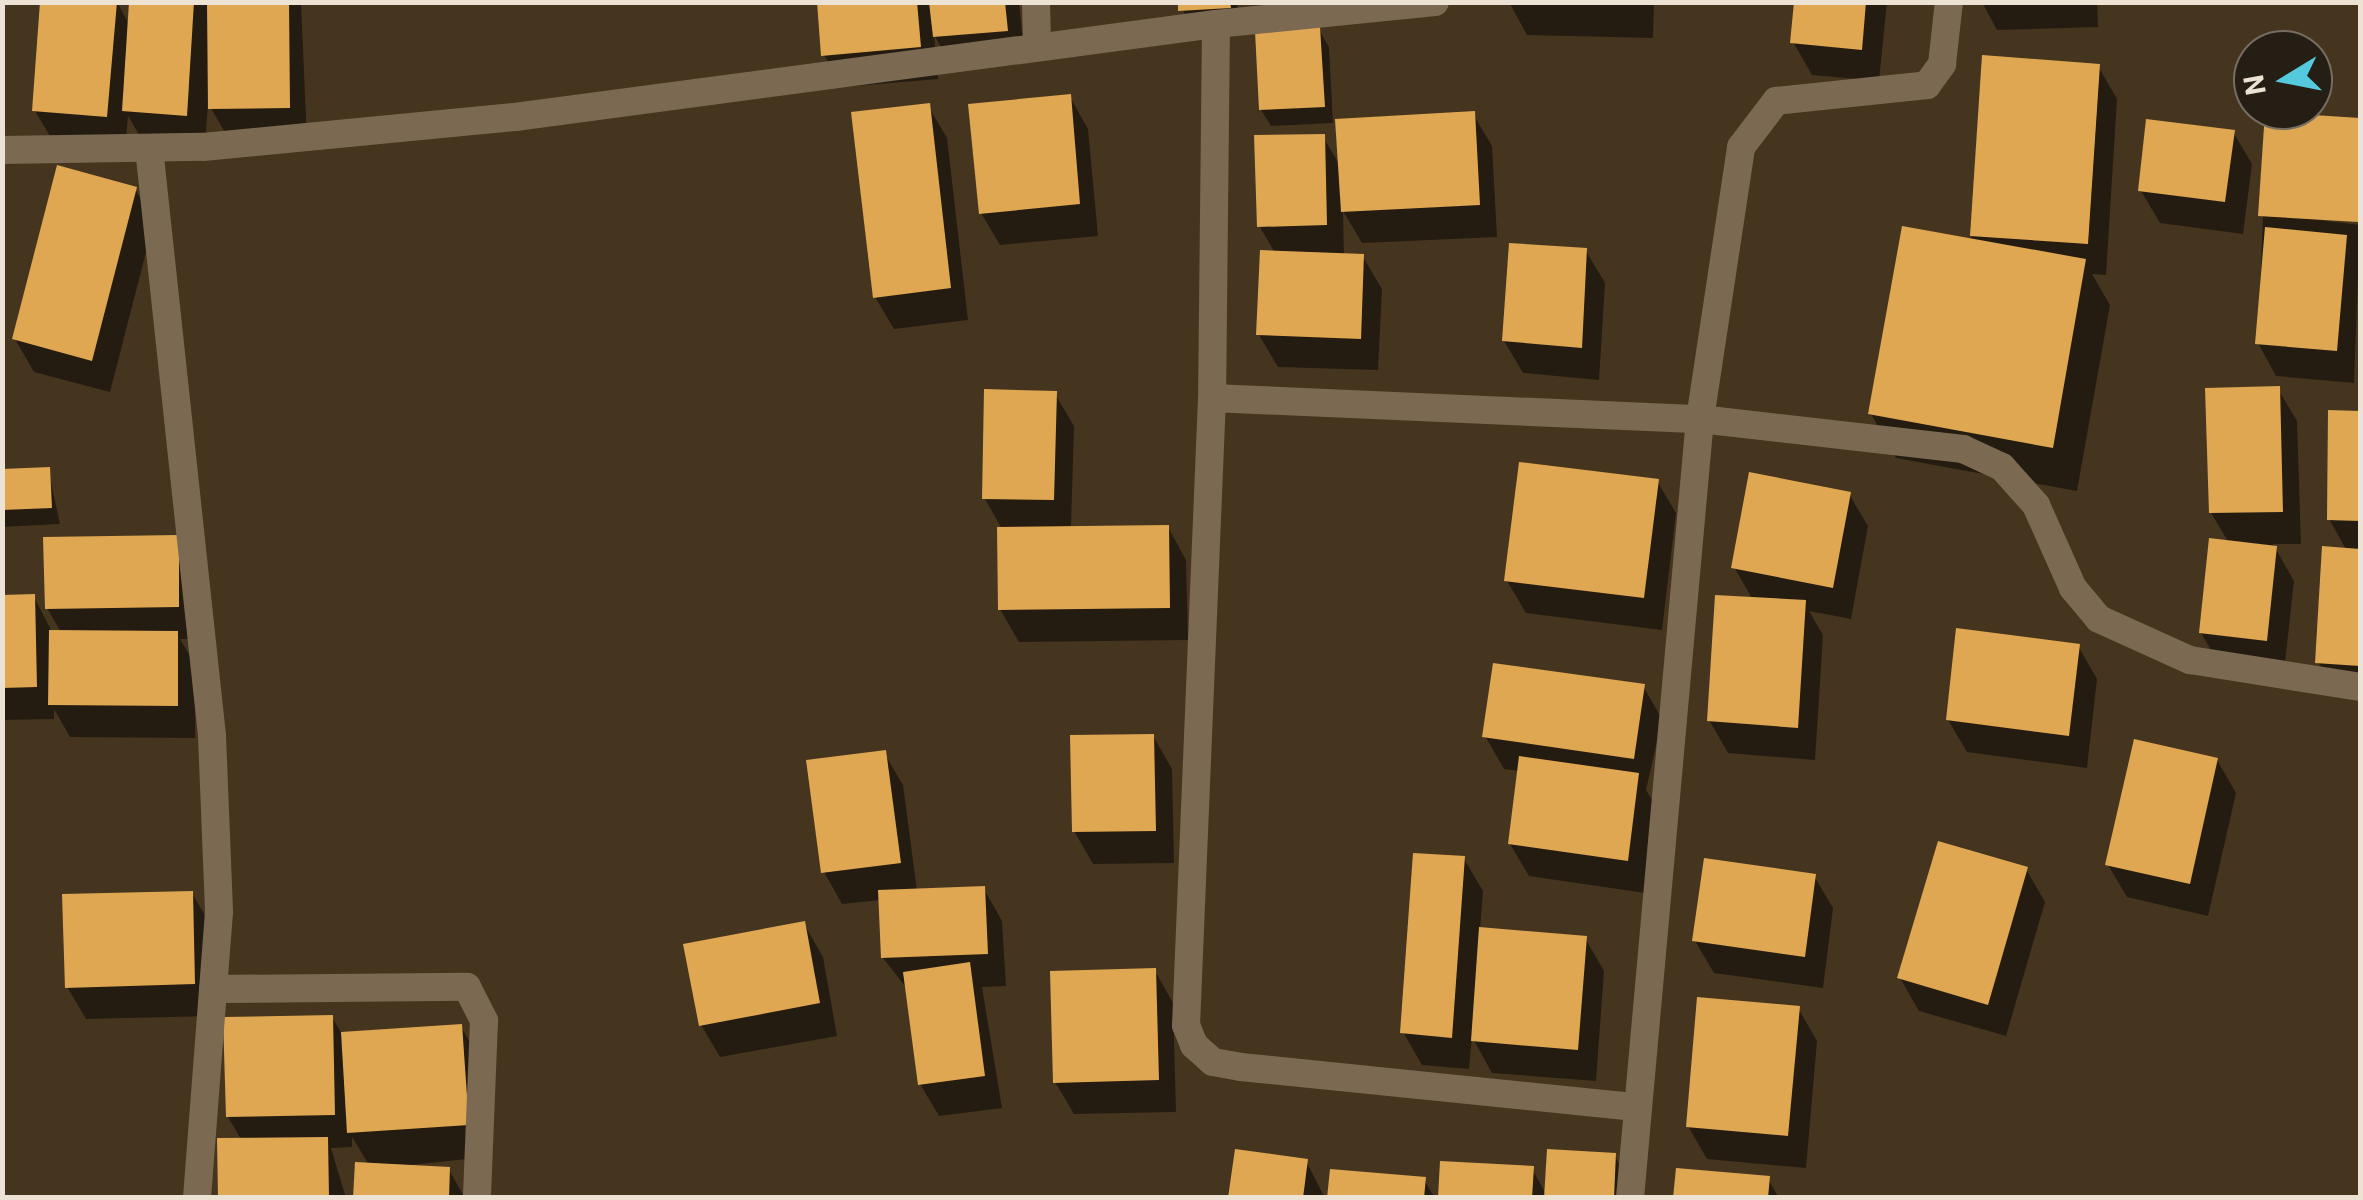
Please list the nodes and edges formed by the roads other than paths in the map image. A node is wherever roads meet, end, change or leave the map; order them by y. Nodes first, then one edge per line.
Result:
1 (1036, 2) edge
2 (1435, 2) edge
3 (1950, 2) edge
4 (1216, 24) junction
5 (1037, 43) junction
6 (148, 148) junction
7 (2, 150) edge
8 (1212, 398) junction
9 (1700, 418) junction
10 (2360, 687) edge
11 (213, 989) junction
12 (1638, 1107) junction
13 (197, 1198) edge
14 (477, 1198) edge
15 (1630, 1198) edge

1 - 5 street
2 - 4 street
3 - 9 street
4 - 5 street
4 - 8 street
5 - 6 street
6 - 7 street
6 - 11 street
8 - 9 street
8 - 12 street
9 - 10 street
9 - 12 street
11 - 13 street
11 - 14 street
12 - 15 street

